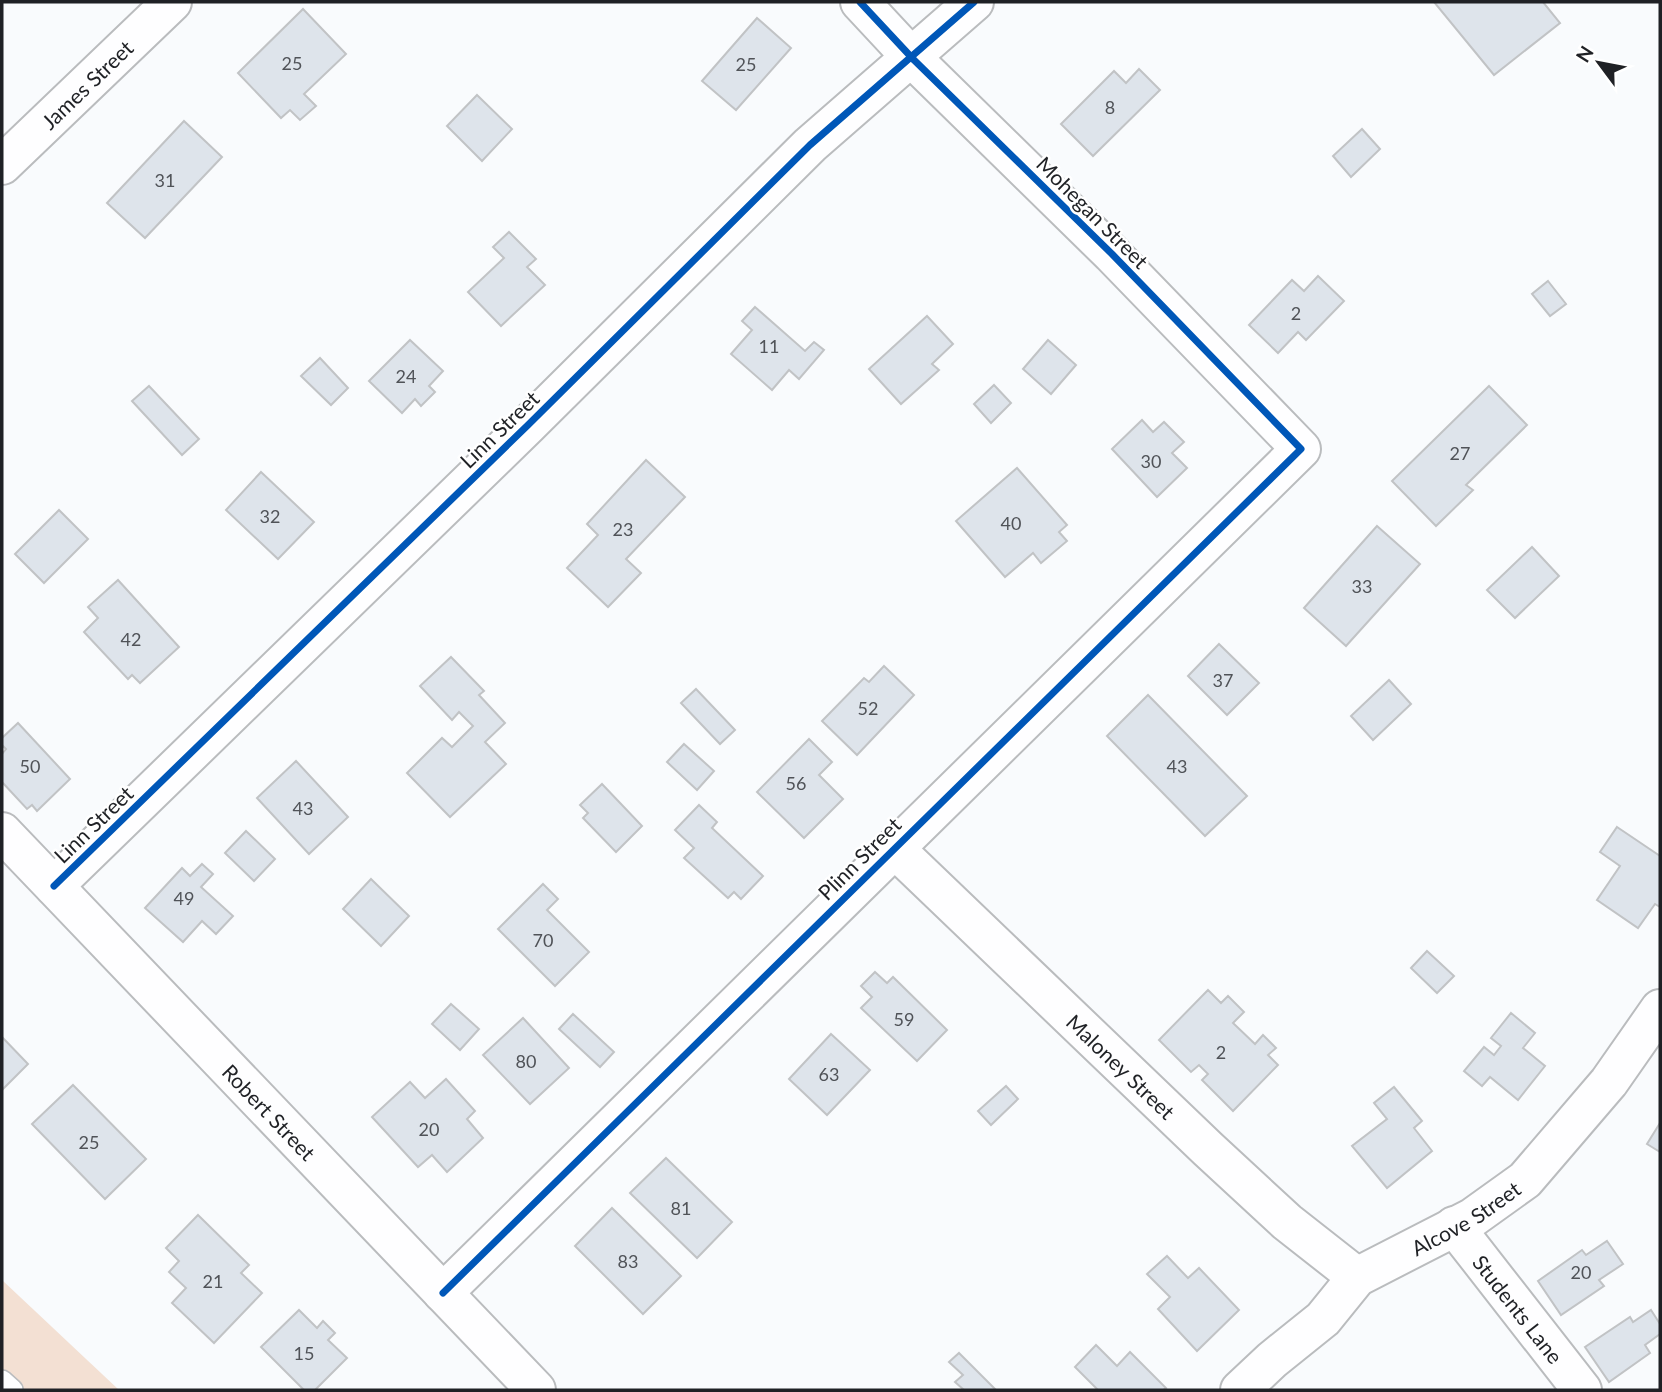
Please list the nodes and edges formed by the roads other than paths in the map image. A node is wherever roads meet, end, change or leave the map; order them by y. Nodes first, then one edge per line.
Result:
1 (172, 2) edge
2 (860, 2) edge
3 (974, 2) edge
4 (911, 57) junction
5 (2, 165) edge
6 (1301, 449) joint
7 (2, 832) edge
8 (894, 848) junction
9 (54, 886) junction
10 (1660, 1009) edge
11 (1454, 1226) junction
12 (1357, 1277) junction
13 (443, 1293) junction
14 (2, 1381) edge
15 (12, 1390) edge
16 (536, 1390) edge
17 (1240, 1390) edge
18 (1582, 1390) edge

1 - 5 street, James Street
2 - 4 street, Mohegan Street
3 - 4 street, Linn Street
4 - 6 street, Mohegan Street
4 - 9 street, Linn Street
6 - 8 street, Plinn Street
7 - 9 street, Robert Street
8 - 12 street, Maloney Street
8 - 13 street, Plinn Street
9 - 13 street, Robert Street
10 - 11 street, Alcove Street
11 - 12 street, Alcove Street
11 - 18 street, Students Lane
12 - 17 street, Alcove Street
13 - 16 street, Robert Street
14 - 15 lane

